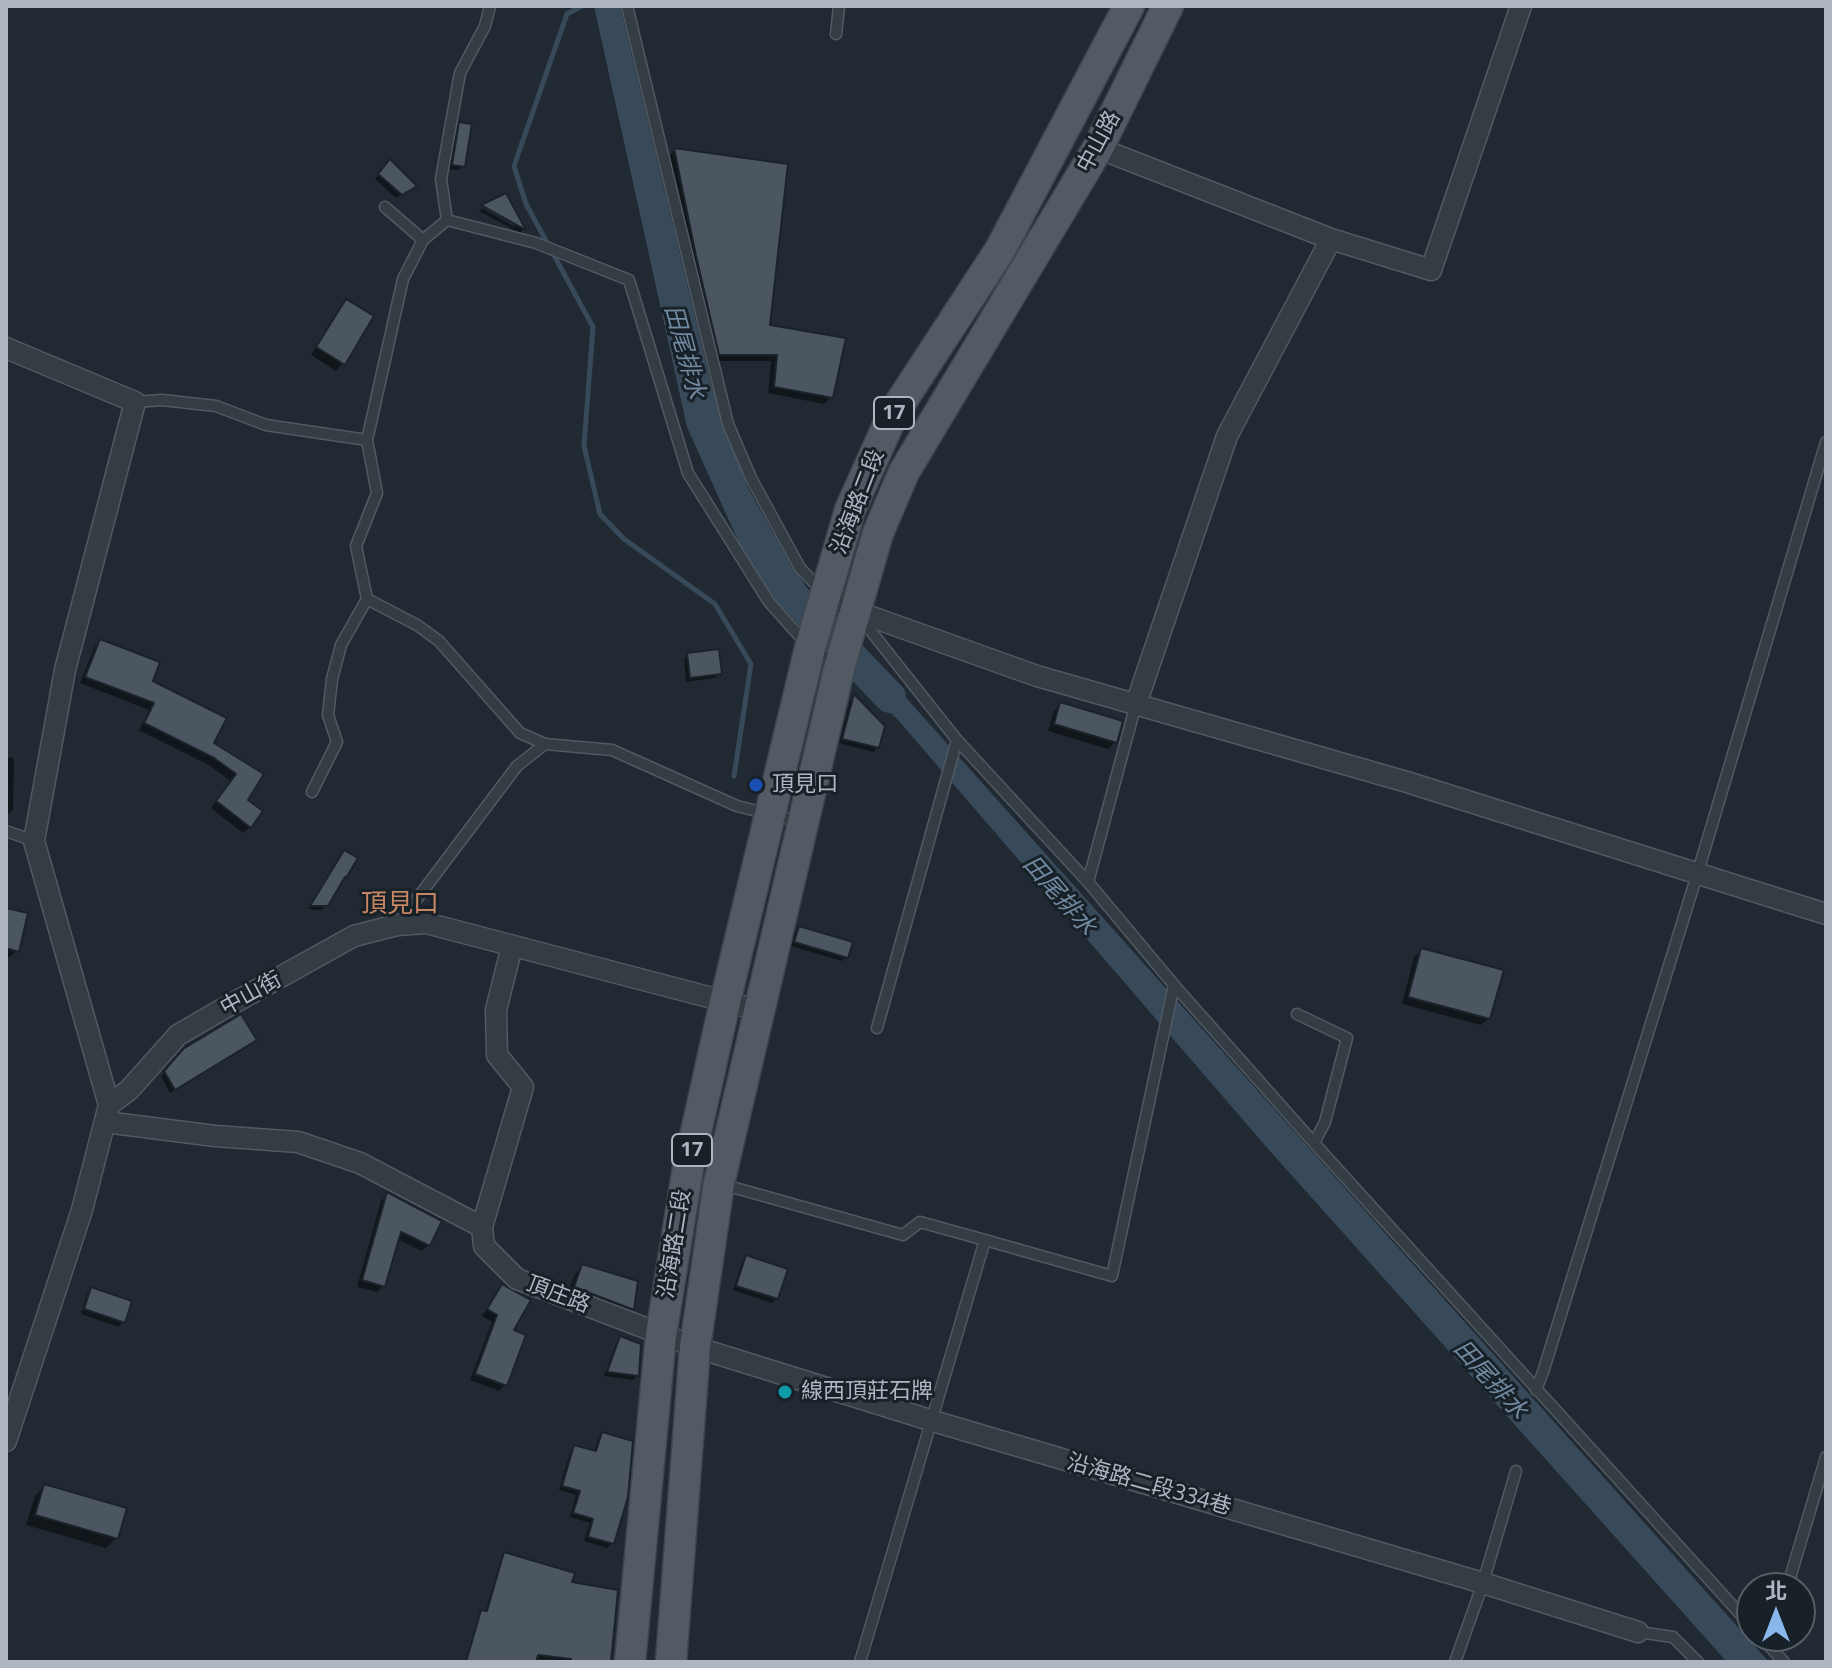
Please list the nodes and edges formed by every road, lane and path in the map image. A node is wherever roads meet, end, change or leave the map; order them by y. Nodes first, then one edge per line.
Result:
1 (490, 6) edge
2 (627, 6) edge
3 (839, 6) edge
4 (1129, 6) edge
5 (1168, 6) edge
6 (1521, 6) edge
7 (836, 34) dead end
8 (1098, 148) junction
9 (385, 207) dead end
10 (447, 220) junction
11 (1331, 239) junction
12 (423, 240) junction
13 (1000, 250) joint
14 (1023, 275) joint
15 (6, 348) edge
16 (135, 402) junction
17 (367, 440) junction
18 (1826, 442) edge
19 (825, 594) junction
20 (367, 599) junction
21 (855, 611) junction
22 (810, 648) junction
23 (840, 665) junction
24 (1136, 704) junction
25 (957, 740) junction
26 (545, 744) junction
27 (312, 792) dead end
28 (771, 815) junction
29 (803, 823) junction
30 (6, 831) edge
31 (34, 841) junction
32 (1697, 875) junction
33 (1088, 882) junction
34 (1826, 914) edge
35 (397, 925) junction
36 (512, 946) junction
37 (1174, 985) junction
38 (725, 1002) junction
39 (758, 1010) junction
40 (1297, 1014) dead end
41 (877, 1028) dead end
42 (107, 1113) junction
43 (1314, 1143) junction
44 (719, 1183) junction
45 (482, 1227) junction
46 (985, 1240) junction
47 (661, 1335) junction
48 (695, 1347) junction
49 (1536, 1390) junction
50 (933, 1421) junction
51 (6, 1441) edge
52 (1826, 1457) edge
53 (1516, 1471) dead end
54 (1792, 1572) edge
55 (1483, 1583) junction
56 (1736, 1609) edge
57 (1638, 1632) joint
58 (630, 1662) edge
59 (671, 1662) edge
60 (860, 1662) edge
61 (1455, 1662) edge
62 (1698, 1662) edge

1 - 10 lane
2 - 19 lane
3 - 7 lane
4 - 13 main road, 中山路 / 17
5 - 8 main road, 中山路 / 17
6 - 11 street
8 - 11 street
8 - 14 main road, 中山路 / 17
9 - 12 lane
10 - 12 lane
10 - 22 lane
11 - 24 street
12 - 17 lane
13 - 19 main road, 沿海路二段 / 17
14 - 21 main road, 沿海路二段 / 17
15 - 16 street
16 - 17 lane
16 - 31 street
17 - 20 lane
18 - 32 lane
19 - 21 street
19 - 22 main road, 17
20 - 26 lane
20 - 27 lane
21 - 23 main road, 17
21 - 24 street
21 - 25 lane
22 - 23 lane
22 - 28 main road, 沿海路二段 / 17
23 - 29 main road, 沿海路二段 / 17
24 - 32 street
24 - 33 lane
25 - 33 lane
25 - 41 lane
26 - 28 lane
26 - 35 lane
28 - 29 lane
28 - 38 main road, 沿海路二段 / 17
29 - 39 main road, 沿海路二段 / 17
30 - 31 lane
31 - 42 street
32 - 34 street
32 - 49 lane
33 - 37 lane
35 - 36 street, 中山街
35 - 42 street, 中山街
36 - 38 street, 中山街
36 - 45 street
37 - 43 lane
37 - 46 lane
38 - 39 street, 中山街
38 - 47 main road, 沿海路二段 / 17
39 - 44 main road, 沿海路二段 / 17
40 - 43 lane
42 - 45 street
42 - 51 street
43 - 49 lane
44 - 46 lane
44 - 48 main road, 沿海路二段 / 17
45 - 47 street, 頂庄路
46 - 50 lane
47 - 48 street, 沿海路二段334巷
47 - 58 main road, 沿海路二段 / 17
48 - 50 street, 沿海路二段334巷
48 - 59 main road, 沿海路二段 / 17
49 - 56 lane
50 - 55 street, 沿海路二段334巷
50 - 60 lane
52 - 54 lane
53 - 55 lane
55 - 57 street, 沿海路二段334巷
55 - 61 lane
57 - 62 lane

